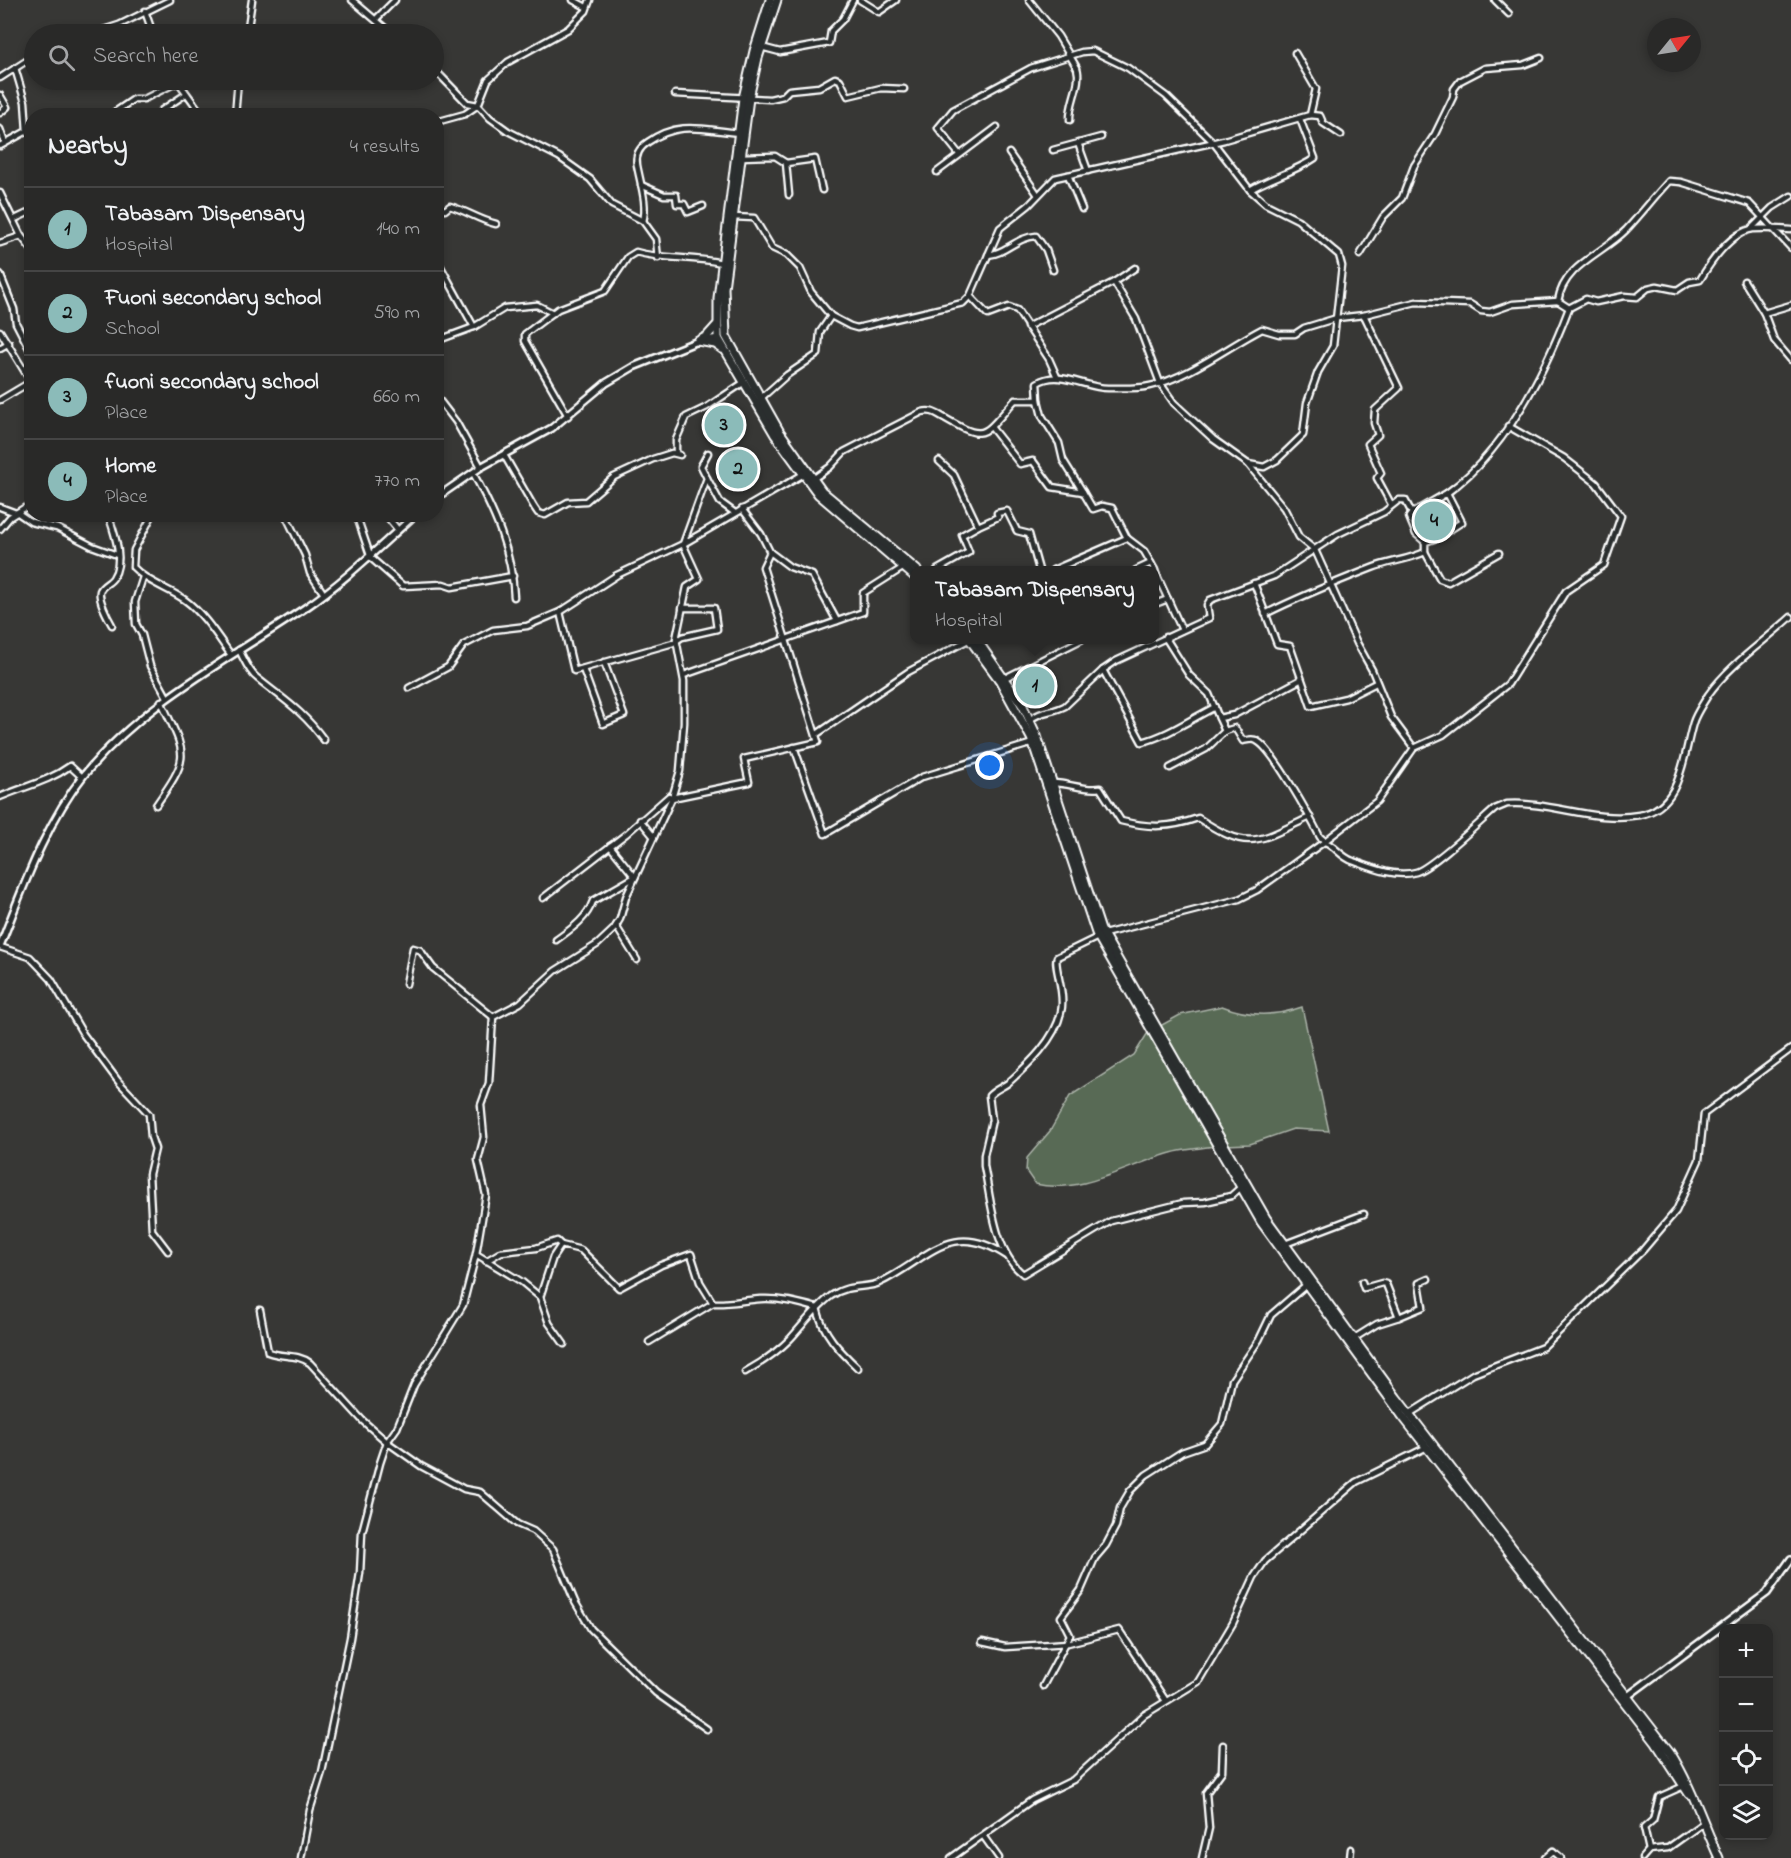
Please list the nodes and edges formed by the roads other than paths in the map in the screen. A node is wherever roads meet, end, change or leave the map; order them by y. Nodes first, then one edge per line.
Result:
1 (170, 0) edge
2 (252, 0) edge
3 (352, 0) edge
4 (395, 0) edge
5 (573, 0) edge
6 (590, 0) edge
7 (770, 0) edge
8 (777, 0) edge
9 (853, 0) edge
10 (860, 0) edge
11 (896, 0) edge
12 (1029, 0) edge
13 (1495, 0) edge
14 (586, 7) junction
15 (145, 11) junction
16 (1509, 14) dead end
17 (376, 19) junction
18 (121, 24) edge
19 (150, 24) edge
20 (250, 24) edge
21 (381, 24) edge
22 (761, 47) junction
23 (1295, 53) dead end
24 (1070, 57) junction
25 (1541, 58) dead end
26 (24, 62) edge
27 (15, 68) junction
28 (0, 78) edge
29 (444, 79) edge
30 (904, 89) dead end
31 (160, 90) edge
32 (183, 90) edge
33 (237, 90) edge
34 (186, 94) junction
35 (675, 94) dead end
36 (0, 95) edge
37 (746, 98) junction
38 (478, 105) junction
39 (25, 108) edge
40 (121, 108) edge
41 (165, 108) edge
42 (197, 108) edge
43 (236, 108) edge
44 (0, 113) edge
45 (1310, 115) junction
46 (1300, 119) junction
47 (444, 120) edge
48 (1071, 120) dead end
49 (997, 127) dead end
50 (0, 129) edge
51 (24, 133) edge
52 (738, 133) junction
53 (1341, 135) dead end
54 (1101, 137) dead end
55 (1213, 142) junction
56 (1078, 143) junction
57 (3, 144) edge
58 (1053, 150) dead end
59 (1009, 153) dead end
60 (959, 154) junction
61 (741, 157) junction
62 (786, 163) junction
63 (1088, 171) junction
64 (937, 172) dead end
65 (1068, 175) junction
66 (641, 184) junction
67 (822, 190) dead end
68 (1250, 190) junction
69 (0, 193) edge
70 (789, 195) dead end
71 (1038, 195) junction
72 (1791, 196) edge
73 (703, 206) dead end
74 (1082, 209) dead end
75 (444, 210) edge
76 (24, 215) edge
77 (1764, 216) junction
78 (733, 217) junction
79 (15, 219) junction
80 (643, 221) junction
81 (496, 224) dead end
82 (1751, 229) junction
83 (1774, 229) junction
84 (1791, 230) edge
85 (21, 236) junction
86 (24, 240) edge
87 (0, 243) edge
88 (1791, 248) edge
89 (988, 255) junction
90 (1360, 255) dead end
91 (658, 258) junction
92 (722, 263) junction
93 (1135, 268) dead end
94 (1053, 270) dead end
95 (444, 273) edge
96 (0, 274) edge
97 (1744, 281) dead end
98 (1114, 282) junction
99 (7, 291) junction
100 (1, 295) edge
101 (970, 296) junction
102 (1558, 301) junction
103 (1791, 305) edge
104 (1569, 309) junction
105 (553, 312) junction
106 (1764, 313) junction
107 (1364, 315) junction
108 (831, 316) junction
109 (1337, 318) junction
110 (716, 324) junction
111 (474, 327) junction
112 (1027, 327) junction
113 (0, 331) edge
114 (722, 337) junction
115 (24, 338) edge
116 (444, 338) edge
117 (698, 341) junction
118 (9, 343) junction
119 (0, 348) edge
120 (728, 355) junction
121 (1791, 360) edge
122 (24, 369) edge
123 (1057, 377) junction
124 (743, 383) junction
125 (1160, 383) junction
126 (24, 385) edge
127 (760, 399) junction
128 (0, 400) edge
129 (1038, 400) junction
130 (444, 406) edge
131 (568, 416) junction
132 (1508, 426) junction
133 (991, 427) junction
134 (708, 453) dead end
135 (504, 455) junction
136 (939, 461) dead end
137 (1248, 464) junction
138 (481, 467) junction
139 (473, 473) junction
140 (802, 475) junction
141 (707, 478) junction
142 (813, 479) junction
143 (1083, 492) junction
144 (444, 493) edge
145 (1447, 493) junction
146 (1391, 504) junction
147 (0, 507) edge
148 (24, 508) edge
149 (742, 509) junction
150 (17, 513) junction
151 (735, 513) junction
152 (1412, 513) junction
153 (24, 518) edge
154 (31, 522) edge
155 (111, 522) edge
156 (149, 522) edge
157 (289, 522) edge
158 (359, 522) edge
159 (392, 522) edge
160 (407, 522) edge
161 (978, 526) junction
162 (0, 529) edge
163 (398, 530) junction
164 (1127, 538) junction
165 (1425, 542) junction
166 (683, 544) junction
167 (1315, 550) junction
168 (770, 552) junction
169 (1425, 552) junction
170 (1499, 554) dead end
171 (117, 555) junction
172 (371, 558) junction
173 (1150, 563) junction
174 (912, 566) edge
175 (944, 566) edge
176 (1038, 566) edge
177 (1062, 566) edge
178 (1144, 566) edge
179 (1152, 566) edge
180 (905, 567) junction
181 (910, 572) edge
182 (513, 576) junction
183 (142, 577) junction
184 (1159, 580) edge
185 (1254, 583) junction
186 (1332, 585) junction
187 (324, 594) junction
188 (514, 597) dead end
189 (1168, 599) junction
190 (1159, 602) edge
191 (682, 608) junction
192 (560, 612) junction
193 (1265, 614) junction
194 (1791, 616) edge
195 (837, 621) junction
196 (112, 626) dead end
197 (1182, 630) junction
198 (1165, 637) junction
199 (676, 639) junction
200 (787, 640) junction
201 (1159, 640) edge
202 (960, 644) edge
203 (972, 644) edge
204 (981, 644) edge
205 (1071, 644) edge
206 (1152, 644) edge
207 (239, 650) junction
208 (231, 655) junction
209 (604, 662) junction
210 (583, 669) junction
211 (1103, 670) junction
212 (684, 675) junction
213 (1005, 678) junction
214 (1300, 680) junction
215 (1376, 683) junction
216 (409, 688) dead end
217 (164, 699) junction
218 (1215, 708) junction
219 (1220, 718) junction
220 (1030, 720) junction
221 (1225, 731) junction
222 (817, 734) junction
223 (324, 740) dead end
224 (1036, 742) junction
225 (794, 747) junction
226 (1414, 748) junction
227 (1170, 768) dead end
228 (82, 777) junction
229 (1053, 783) junction
230 (0, 797) edge
231 (672, 798) junction
232 (156, 805) dead end
233 (1310, 817) junction
234 (640, 820) junction
235 (654, 837) junction
236 (1325, 841) junction
237 (610, 846) junction
238 (635, 877) junction
239 (543, 898) dead end
240 (616, 926) junction
241 (1101, 936) junction
242 (556, 940) dead end
243 (0, 947) edge
244 (637, 960) dead end
245 (406, 984) dead end
246 (494, 1017) junction
247 (1791, 1049) edge
248 (1223, 1150) junction
249 (1241, 1187) junction
250 (1364, 1214) dead end
251 (561, 1245) junction
252 (1285, 1245) junction
253 (168, 1251) dead end
254 (476, 1254) junction
255 (1007, 1256) junction
256 (486, 1261) junction
257 (1428, 1279) dead end
258 (1362, 1282) dead end
259 (1306, 1285) junction
260 (540, 1297) junction
261 (713, 1303) junction
262 (817, 1308) junction
263 (260, 1310) dead end
264 (1399, 1317) junction
265 (1353, 1339) junction
266 (649, 1342) dead end
267 (564, 1344) dead end
268 (858, 1368) dead end
269 (745, 1372) dead end
270 (1409, 1414) junction
271 (387, 1442) junction
272 (1429, 1445) junction
273 (1791, 1559) edge
274 (982, 1642) dead end
275 (1068, 1643) junction
276 (1043, 1686) dead end
277 (1626, 1697) junction
278 (1166, 1701) junction
279 (707, 1729) dead end
280 (1223, 1745) dead end
281 (1686, 1785) junction
282 (1703, 1823) junction
283 (984, 1836) junction
284 (1351, 1849) dead end
285 (1649, 1850) junction
286 (301, 1858) edge
287 (951, 1858) edge
288 (999, 1858) edge
289 (1202, 1858) edge
290 (1350, 1858) edge
291 (1545, 1858) edge
292 (1561, 1858) edge
293 (1642, 1858) edge
294 (1719, 1858) edge

1 - 15 street
2 - 20 street
3 - 17 street
4 - 17 street
5 - 14 street
6 - 14 street
7 - 37 main road
8 - 22 main road
9 - 22 street
10 - 11 street
12 - 24 street
13 - 16 street
14 - 38 street
15 - 18 street
15 - 19 street
17 - 21 street
22 - 37 main road
23 - 45 street
24 - 48 street
24 - 55 street
24 - 60 street
25 - 90 street
26 - 27 street
27 - 28 street
27 - 39 street
29 - 38 street
30 - 37 street
31 - 40 street
32 - 34 street
33 - 43 street
34 - 41 street
34 - 42 street
35 - 37 street
36 - 44 street
37 - 52 main road
37 - 61 main road
38 - 47 street
38 - 80 street
45 - 46 street
45 - 53 street
46 - 55 street
46 - 68 street
49 - 60 street
50 - 57 street
51 - 57 street
52 - 66 street
52 - 92 main road
54 - 56 street
55 - 63 street
55 - 68 street
56 - 58 street
56 - 63 street
59 - 71 street
60 - 64 street
61 - 62 street
61 - 78 main road
62 - 67 street
62 - 70 street
63 - 65 street
65 - 71 street
65 - 74 street
66 - 73 street
66 - 80 street
68 - 109 street
69 - 79 street
71 - 89 street
72 - 77 street
75 - 81 street
76 - 79 street
77 - 82 street
77 - 83 street
77 - 102 street
78 - 108 street
78 - 114 main road
79 - 85 street
80 - 91 street
82 - 83 street
82 - 104 street
83 - 84 street
83 - 88 street
85 - 86 street
85 - 87 street
89 - 94 street
89 - 101 street
91 - 92 street
91 - 105 street
92 - 110 main road
93 - 98 street
95 - 111 street
96 - 99 street
97 - 106 street
98 - 112 street
98 - 125 street
99 - 100 street
99 - 115 street
101 - 108 street
101 - 112 street
102 - 104 street
102 - 107 street
103 - 106 street
104 - 132 street
105 - 111 street
105 - 131 street
106 - 121 street
107 - 109 street
107 - 146 street
108 - 127 street
109 - 125 street
109 - 137 street
110 - 114 main road
110 - 117 main road
111 - 116 street
112 - 123 street
113 - 118 street
114 - 117 street
114 - 120 main road
114 - 127 main road
117 - 120 main road
117 - 131 street
118 - 119 street
118 - 122 street
120 - 124 main road
123 - 125 street
123 - 129 street
124 - 135 street
124 - 140 main road
125 - 137 street
126 - 128 street
127 - 142 main road
129 - 133 street
129 - 143 street
130 - 138 street
131 - 135 street
132 - 145 street
132 - 226 street
133 - 142 street
133 - 143 street
134 - 141 street
135 - 138 street
136 - 161 street
137 - 167 street
138 - 139 street
139 - 144 street
139 - 182 street
140 - 149 street
140 - 180 main road
141 - 151 street
141 - 166 street
142 - 174 main road
143 - 164 street
145 - 152 street
145 - 165 street
146 - 152 street
146 - 167 street
147 - 150 street
148 - 150 street
149 - 151 street
149 - 168 street
150 - 153 street
150 - 162 street
151 - 166 street
152 - 165 street
154 - 171 street
155 - 171 street
156 - 183 street
157 - 187 street
158 - 172 street
159 - 163 street
160 - 163 street
161 - 175 street
161 - 176 street
163 - 172 street
164 - 173 street
164 - 177 street
165 - 169 street
166 - 191 street
166 - 192 street
167 - 185 street
167 - 186 street
168 - 195 street
168 - 200 street
169 - 170 street
169 - 186 street
171 - 196 street
172 - 182 street
172 - 187 street
173 - 178 street
173 - 179 street
180 - 181 main road
180 - 195 street
182 - 188 street
183 - 208 street
183 - 217 street
184 - 189 street
185 - 193 street
185 - 197 street
186 - 193 street
186 - 215 street
187 - 207 street
189 - 190 street
189 - 197 street
191 - 199 street
191 - 199 street
192 - 210 street
192 - 216 street
193 - 214 street
194 - 236 street
195 - 200 street
197 - 198 street
198 - 201 street
198 - 218 street
199 - 209 street
199 - 212 street
200 - 212 street
200 - 222 street
202 - 222 street
203 - 224 main road
204 - 213 main road
205 - 213 street
206 - 211 street
207 - 208 street
207 - 223 street
208 - 217 street
209 - 210 street
209 - 210 street
211 - 218 street
211 - 220 street
212 - 231 street
213 - 220 main road
214 - 215 street
214 - 219 street
215 - 226 street
217 - 228 street
217 - 232 street
218 - 219 street
219 - 221 street
220 - 224 main road
221 - 227 street
221 - 233 street
222 - 225 street
224 - 225 street
224 - 229 main road
224 - 241 main road
225 - 231 street
226 - 236 street
228 - 230 street
228 - 243 street
229 - 233 street
229 - 241 main road
231 - 234 street
231 - 235 street
233 - 236 street
234 - 235 street
234 - 237 street
235 - 238 street
236 - 241 street
237 - 238 street
237 - 239 street
238 - 240 street
238 - 242 street
240 - 244 street
240 - 246 street
241 - 248 main road
241 - 255 street
243 - 253 street
245 - 246 street
246 - 254 street
247 - 270 street
248 - 249 main road
248 - 252 main road
249 - 255 street
249 - 259 main road
250 - 252 street
251 - 256 street
251 - 260 street
251 - 261 street
252 - 265 main road
254 - 256 street
254 - 271 street
255 - 262 street
256 - 260 street
257 - 264 street
258 - 264 street
259 - 272 main road
259 - 275 street
260 - 267 street
261 - 262 street
261 - 266 street
262 - 268 street
262 - 269 street
263 - 271 street
264 - 265 street
265 - 270 main road
270 - 272 main road
271 - 279 street
271 - 286 street
272 - 277 main road
272 - 278 street
273 - 277 street
274 - 275 street
275 - 276 street
275 - 278 street
277 - 281 main road
278 - 283 street
280 - 289 street
281 - 282 main road
281 - 285 street
282 - 285 street
282 - 294 main road
283 - 287 street
283 - 288 street
284 - 290 street
285 - 293 street
291 - 292 street

